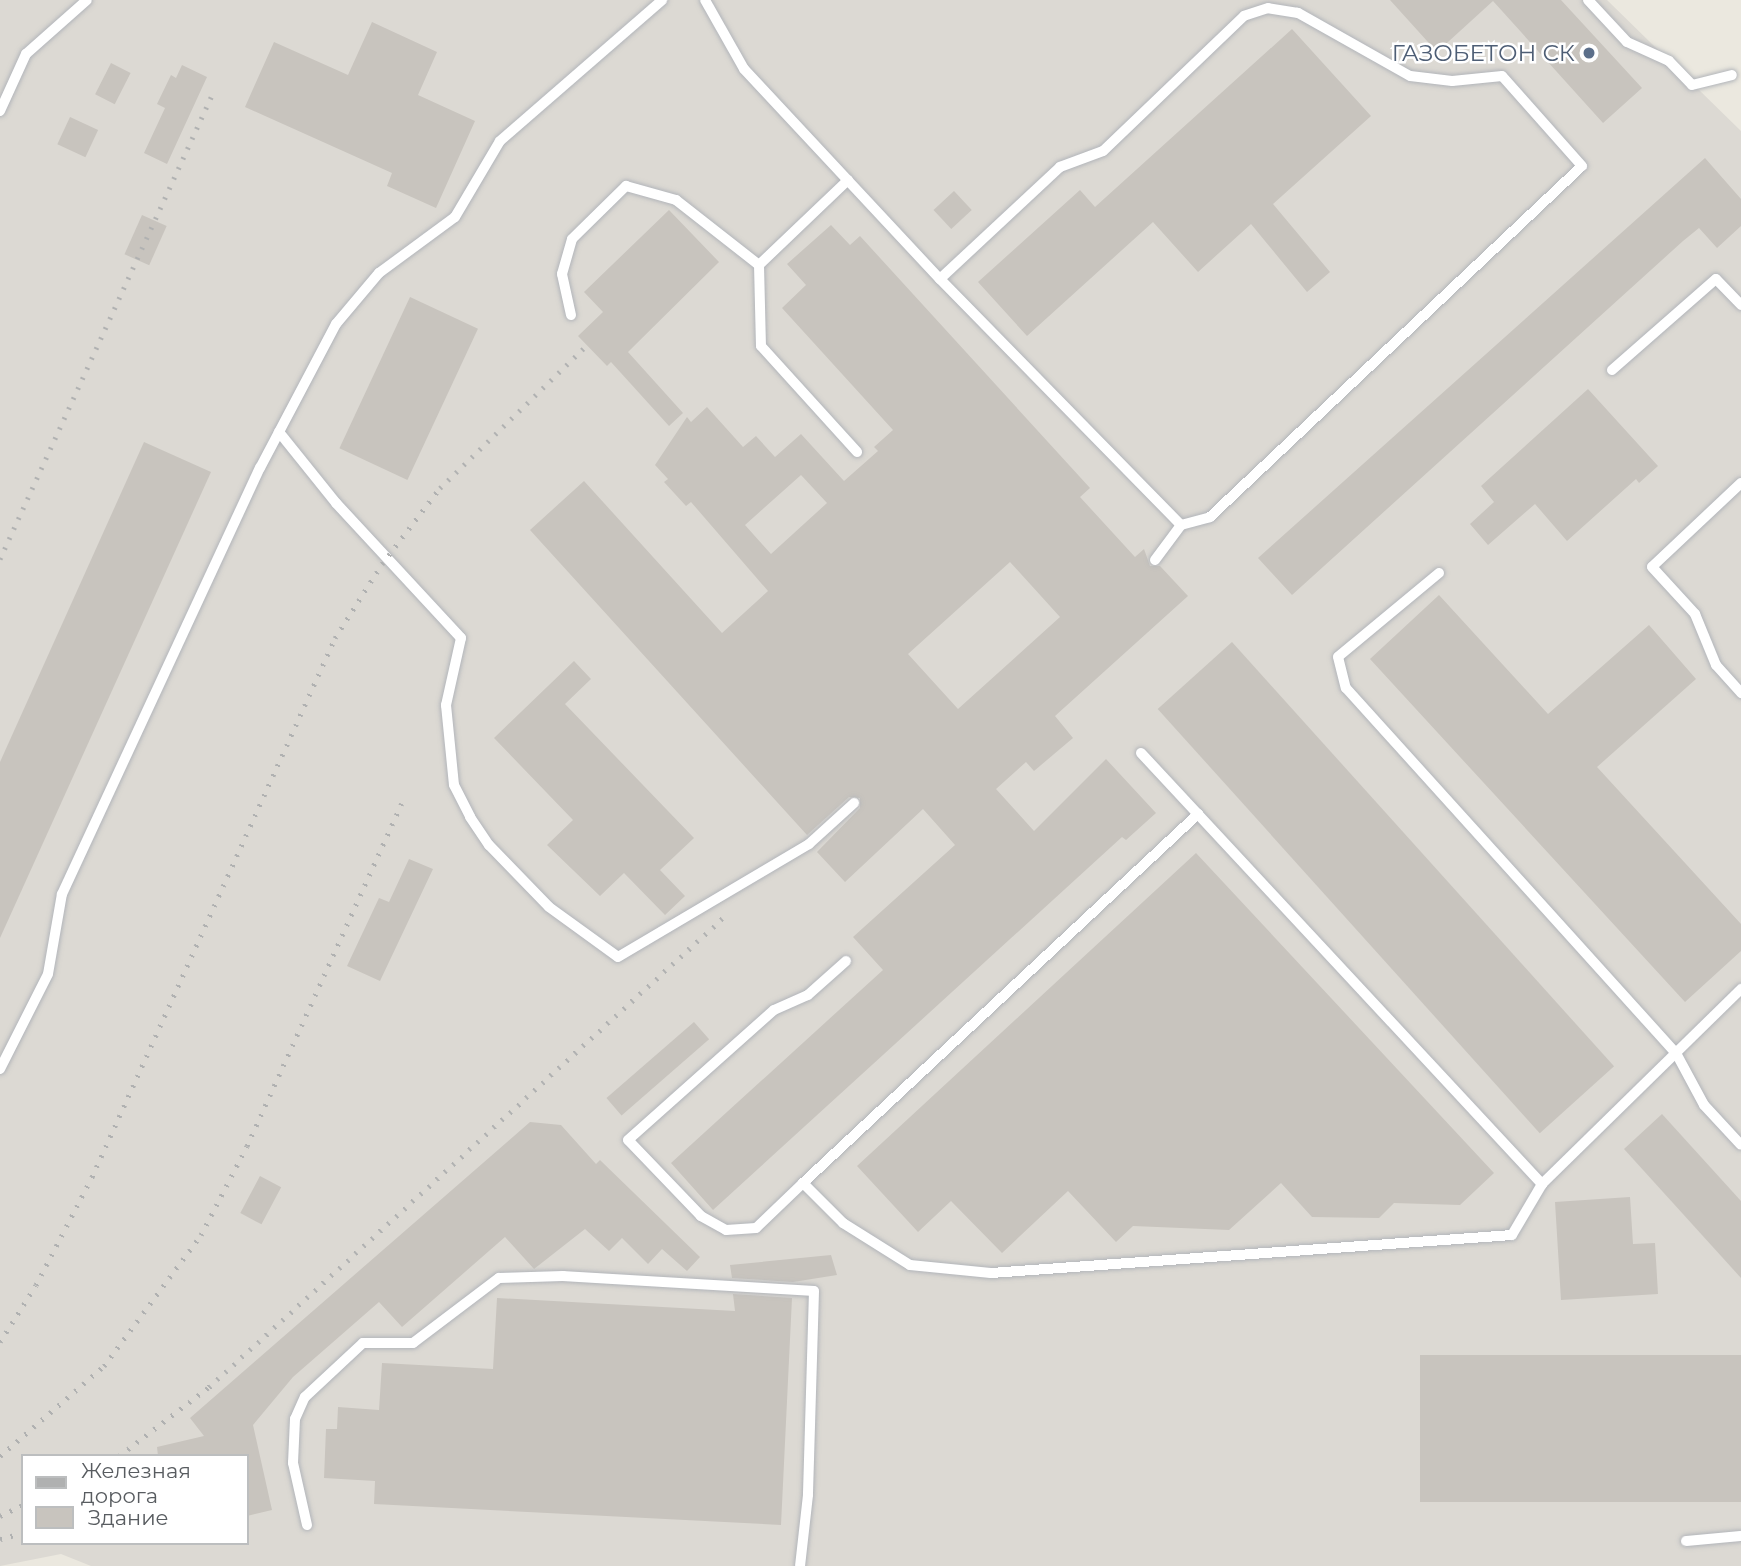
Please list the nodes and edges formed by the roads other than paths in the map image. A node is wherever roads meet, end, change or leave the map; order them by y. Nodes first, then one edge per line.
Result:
1 (87, 0) edge
2 (662, 0) edge
3 (705, 0) edge
4 (1588, 0) edge
5 (1732, 75) dead end
6 (0, 111) edge
7 (848, 180) junction
8 (759, 265) junction
9 (940, 279) junction
10 (1741, 305) edge
11 (570, 315) dead end
12 (1612, 370) dead end
13 (279, 432) junction
14 (857, 452) dead end
15 (1741, 483) edge
16 (1181, 525) junction
17 (1155, 560) dead end
18 (1439, 573) dead end
19 (1741, 693) edge
20 (1141, 753) dead end
21 (854, 803) dead end
22 (1198, 814) junction
23 (846, 961) dead end
24 (1741, 989) edge
25 (1676, 1053) junction
26 (0, 1069) edge
27 (1741, 1144) edge
28 (803, 1183) junction
29 (1542, 1184) junction
30 (307, 1525) dead end
31 (1741, 1536) edge
32 (1686, 1541) dead end
33 (800, 1566) edge

1 - 6 lane
2 - 13 lane
3 - 7 lane
4 - 5 lane
7 - 8 lane
7 - 9 lane
8 - 11 lane
8 - 14 lane
9 - 16 lane
9 - 16 lane
10 - 12 lane
13 - 21 lane
13 - 26 lane
15 - 19 lane
16 - 17 lane
18 - 25 lane
20 - 22 lane
22 - 28 lane
22 - 29 lane
23 - 28 lane
24 - 25 lane
25 - 27 lane
25 - 29 lane
28 - 29 lane
30 - 33 lane
31 - 32 lane

